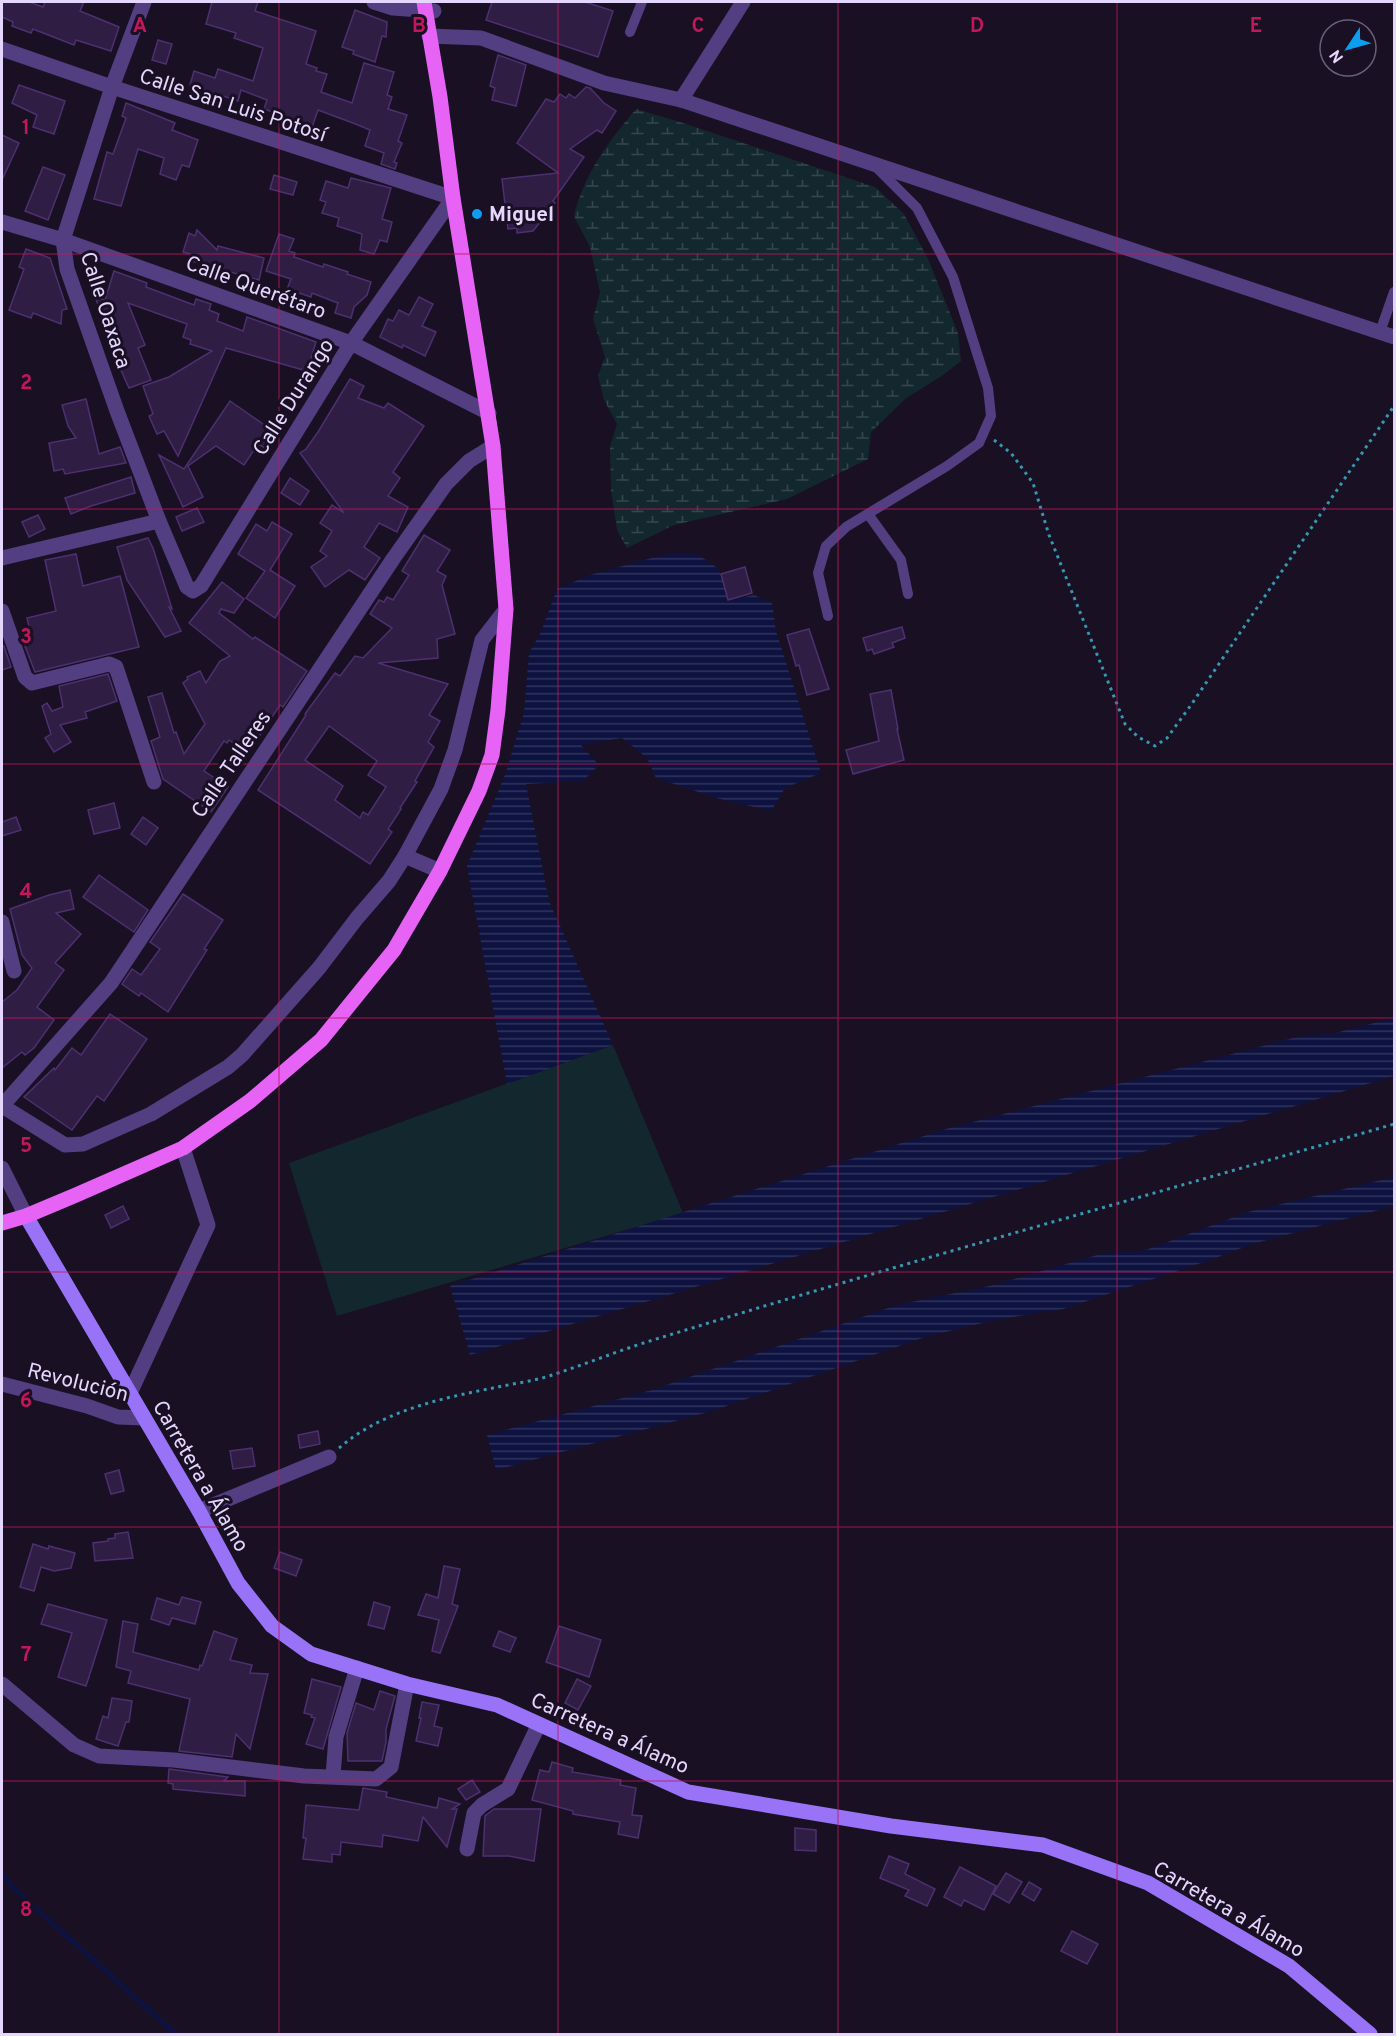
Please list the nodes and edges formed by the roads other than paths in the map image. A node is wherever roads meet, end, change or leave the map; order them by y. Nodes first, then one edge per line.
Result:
1 (144, 2) edge
2 (374, 2) edge
3 (642, 2) edge
4 (743, 2) edge
5 (429, 6) edge
6 (630, 33) dead end
7 (433, 36) junction
8 (2, 49) edge
9 (112, 87) junction
10 (681, 100) junction
11 (873, 165) junction
12 (453, 198) junction
13 (2, 222) edge
14 (63, 240) junction
15 (1395, 292) edge
16 (1387, 335) edge
17 (351, 343) junction
18 (489, 413) junction
19 (493, 446) junction
20 (868, 514) junction
21 (159, 521) junction
22 (2, 558) edge
23 (193, 591) joint
24 (908, 594) dead end
25 (506, 609) junction
26 (2, 611) edge
27 (828, 616) dead end
28 (154, 782) dead end
29 (405, 856) junction
30 (440, 871) junction
31 (2, 922) edge
32 (14, 971) dead end
33 (2, 1106) edge
34 (183, 1148) junction
35 (2, 1168) edge
36 (26, 1216) junction
37 (2, 1223) edge
38 (2, 1384) edge
39 (130, 1394) junction
40 (144, 1418) junction
41 (329, 1457) road end
42 (199, 1511) junction
43 (357, 1668) junction
44 (2, 1684) edge
45 (407, 1684) junction
46 (539, 1724) junction
47 (333, 1776) junction
48 (467, 1849) dead end
49 (1370, 2034) edge

1 - 9 street, Calle Oaxaca
2 - 5 street
3 - 6 lane
4 - 10 street
5 - 7 main road
7 - 10 street
7 - 12 main road
8 - 9 street, Calle San Luis Potosí
9 - 12 street, Calle San Luis Potosí
9 - 14 street, Calle Oaxaca
10 - 11 street
11 - 16 street
11 - 20 lane
12 - 17 street, Calle Durango
12 - 18 main road
13 - 14 street, Calle Querétaro
14 - 17 street, Calle Querétaro
14 - 21 street, Calle Oaxaca
15 - 16 lane
17 - 18 street, Calle Querétaro
17 - 23 street, Calle Durango
18 - 19 main road
19 - 25 main road
19 - 33 street, Calle Talleres
20 - 24 lane
20 - 27 lane
21 - 22 street
21 - 23 street, Calle Oaxaca
25 - 29 street
25 - 30 main road
26 - 28 street
29 - 30 street
29 - 33 street
30 - 34 main road
31 - 32 street
34 - 36 main road
34 - 39 street
35 - 36 street
36 - 37 main road
36 - 39 main road, Carretera a Álamo
38 - 40 street, Revolución
39 - 40 main road, Carretera a Álamo
40 - 42 main road, Carretera a Álamo
41 - 42 street
42 - 43 main road, Carretera a Álamo
43 - 45 main road, Carretera a Álamo
43 - 47 street
44 - 47 street
45 - 46 main road, Carretera a Álamo
45 - 47 street
46 - 48 street
46 - 49 main road, Carretera a Álamo

